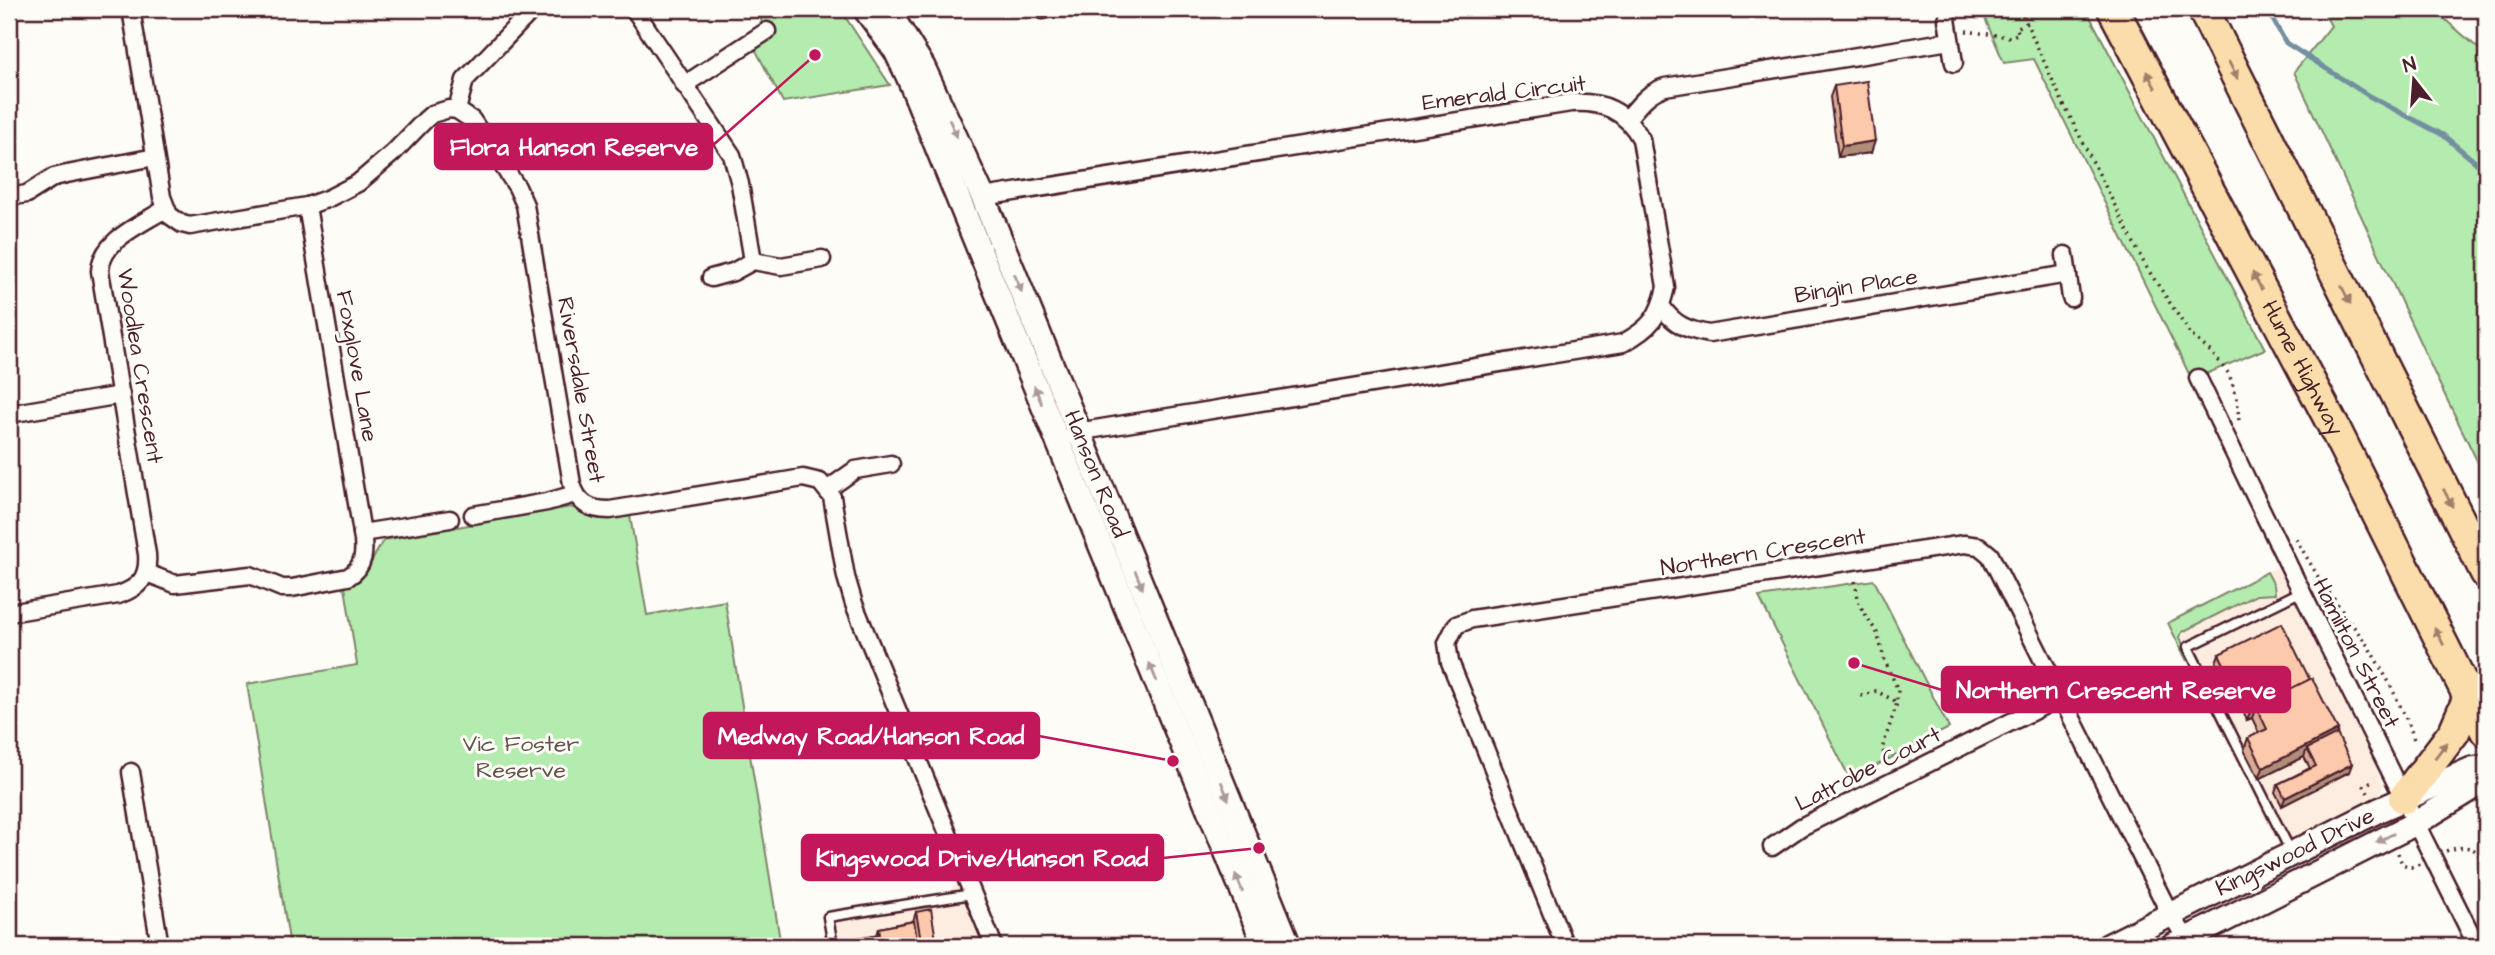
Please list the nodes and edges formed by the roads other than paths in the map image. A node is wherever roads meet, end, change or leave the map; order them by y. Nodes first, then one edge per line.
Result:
1 (131, 9) edge
2 (533, 9) edge
3 (634, 9) edge
4 (865, 9) edge
5 (887, 9) edge
6 (2113, 9) edge
7 (2203, 9) edge
8 (767, 31) dead end
9 (1954, 63) dead end
10 (684, 85) junction
11 (457, 110) junction
12 (1627, 119) junction
13 (155, 157) junction
14 (9, 197) edge
15 (983, 197) junction
16 (960, 202) junction
17 (307, 206) junction
18 (165, 209) junction
19 (2065, 256) dead end
20 (822, 259) dead end
21 (753, 261) junction
22 (2067, 274) junction
23 (711, 278) dead end
24 (2071, 298) dead end
25 (1662, 307) junction
26 (2198, 378) dead end
27 (121, 395) junction
28 (9, 414) edge
29 (1079, 433) junction
30 (1058, 442) junction
31 (891, 464) dead end
32 (828, 489) junction
33 (575, 494) junction
34 (473, 515) dead end
35 (450, 519) dead end
36 (362, 533) junction
37 (147, 573) junction
38 (2486, 573) edge
39 (2300, 592) junction
40 (9, 613) edge
41 (2061, 697) junction
42 (2469, 697) junction
43 (2486, 731) edge
44 (2486, 767) edge
45 (131, 772) dead end
46 (2486, 780) edge
47 (2410, 811) junction
48 (2330, 835) junction
49 (1772, 847) dead end
50 (2292, 854) junction
51 (2343, 860) junction
52 (972, 894) junction
53 (2170, 914) junction
54 (2184, 944) edge
55 (160, 946) edge
56 (833, 946) edge
57 (994, 946) edge
58 (1265, 946) edge
59 (1289, 946) edge
60 (1565, 946) edge
61 (2108, 946) edge
62 (2477, 946) edge

1 - 13 street
2 - 11 street
3 - 10 street
4 - 16 street, Hanson Road
5 -> 15 street, Hanson Road
42 -> 6 highway, Hume Highway
7 -> 38 highway
8 - 10 street
9 - 12 street
10 - 21 street
11 - 17 street
11 - 33 street, Riversdale Street
12 - 15 street, Emerald Circuit
12 - 25 street
13 - 14 street
13 - 18 street
15 - 16 street
15 -> 29 street, Hanson Road
30 -> 16 street, Hanson Road
17 - 18 street
17 - 36 street, Foxglove Lane
18 - 27 street, Woodlea Crescent
19 - 22 street
20 - 21 street
21 - 23 street
22 - 24 street
22 - 25 street, Bingin Place
25 - 29 street
26 - 39 street, Hamilton Street
27 - 28 street
27 - 37 street, Woodlea Crescent
29 - 30 street
29 -> 59 street, Hanson Road
58 -> 30 street, Hanson Road
31 - 32 street
32 - 33 street, Riversdale Street
32 - 52 street
33 - 34 street
35 - 36 street
36 - 37 street, Foxglove Lane
37 - 40 street
39 - 47 street, Hamilton Street
39 - 50 lane
41 - 49 street, Latrobe Court
41 - 53 street, Northern Crescent
41 - 60 street, Northern Crescent
42 - 43 highway, Hume Highway
47 -> 42 highway
44 - 47 street, Kingswood Drive
45 - 55 street
46 - 47 street, Kingswood Drive
47 - 48 street, Kingswood Drive
47 -> 51 street, Kingswood Drive
47 - 62 street, Hamilton Street
48 - 50 street, Kingswood Drive
48 - 51 street
50 - 53 street, Kingswood Drive
51 - 54 street, Kingswood Drive
52 - 56 lane
52 - 57 street
53 - 54 street, Northern Crescent
53 - 61 street, Kingswood Drive

